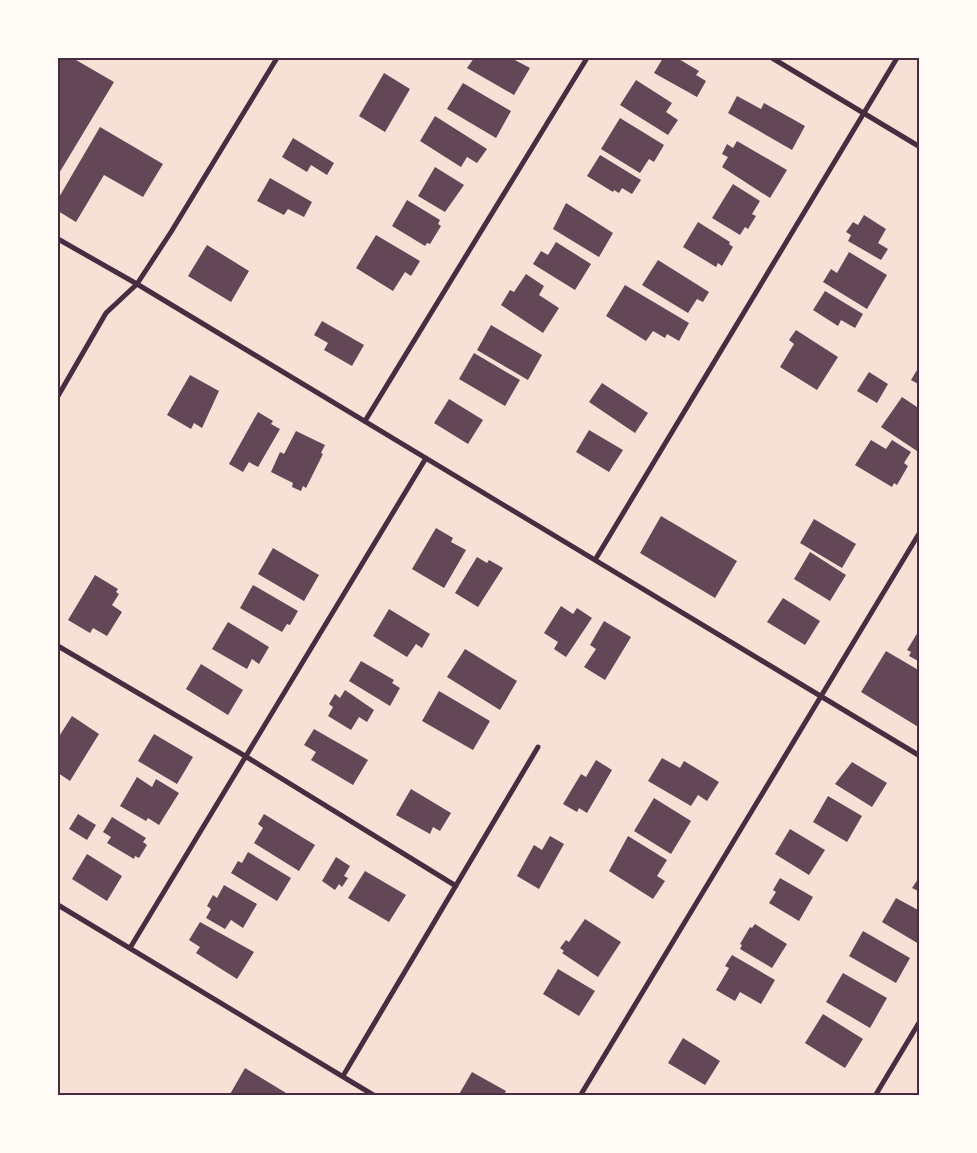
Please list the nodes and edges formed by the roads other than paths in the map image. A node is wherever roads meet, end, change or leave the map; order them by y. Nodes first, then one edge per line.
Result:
1 (277, 58) edge
2 (587, 58) edge
3 (772, 58) edge
4 (897, 58) edge
5 (864, 113) junction
6 (920, 147) edge
7 (58, 239) edge
8 (136, 284) junction
9 (58, 396) edge
10 (365, 421) junction
11 (426, 458) junction
12 (920, 532) edge
13 (595, 560) junction
14 (58, 646) edge
15 (820, 696) junction
16 (538, 747) dead end
17 (246, 756) junction
18 (920, 756) edge
19 (456, 886) junction
20 (58, 905) edge
21 (130, 948) junction
22 (920, 1021) edge
23 (343, 1076) junction
24 (375, 1096) edge
25 (580, 1096) edge
26 (875, 1096) edge

1 - 8 street
2 - 10 street
3 - 5 street
4 - 5 street
5 - 6 street
5 - 13 street
7 - 8 street
8 - 9 street
8 - 10 street
10 - 11 street
11 - 13 street
11 - 17 street
12 - 15 street
13 - 15 street
14 - 17 street
15 - 18 street
15 - 25 street
16 - 19 street
17 - 19 street
17 - 21 street
19 - 23 street
20 - 21 street
21 - 23 street
22 - 26 street
23 - 24 street

